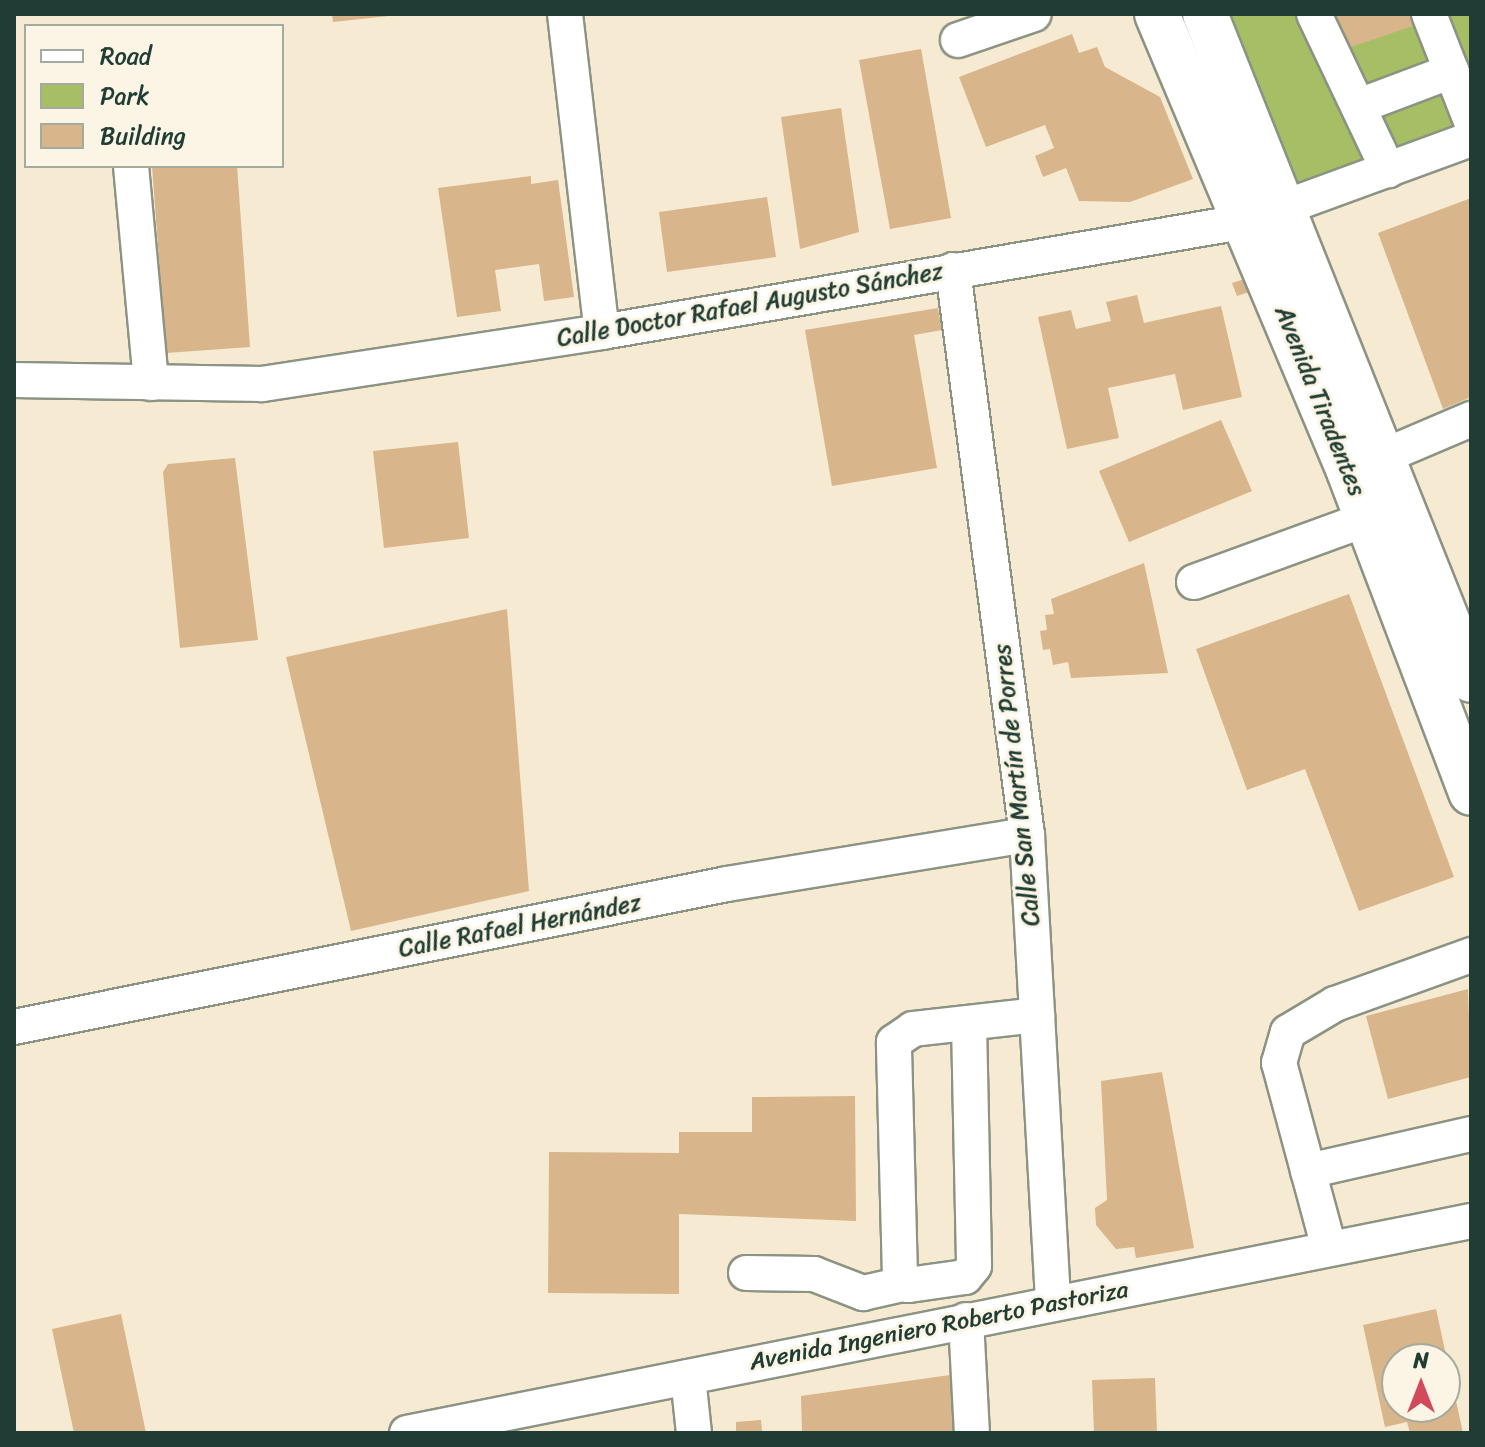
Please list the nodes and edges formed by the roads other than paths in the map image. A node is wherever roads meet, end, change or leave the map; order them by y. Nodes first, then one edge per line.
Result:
1 (565, 14) edge
2 (1034, 14) edge
3 (1157, 14) edge
4 (1205, 14) edge
5 (1314, 14) edge
6 (1429, 14) edge
7 (958, 40) dead end
8 (1452, 71) junction
9 (1359, 106) junction
10 (1471, 121) edge
11 (1471, 139) edge
12 (131, 168) edge
13 (1388, 170) junction
14 (1267, 215) junction
15 (953, 270) junction
16 (602, 332) junction
17 (14, 380) edge
18 (151, 383) junction
19 (1471, 419) edge
20 (1367, 463) junction
21 (1367, 519) junction
22 (1194, 582) dead end
23 (1471, 680) edge
24 (1471, 793) edge
25 (1027, 835) junction
26 (1471, 955) edge
27 (1037, 1015) junction
28 (969, 1023) junction
29 (14, 1027) edge
30 (1471, 1134) edge
31 (1308, 1171) junction
32 (1471, 1221) edge
33 (1329, 1248) junction
34 (746, 1273) dead end
35 (903, 1284) junction
36 (1053, 1302) junction
37 (966, 1320) junction
38 (688, 1377) junction
39 (407, 1433) edge
40 (694, 1433) edge
41 (972, 1433) edge

1 - 16 street
2 - 7 street
3 - 14 main road, Avenida Tiradentes
4 - 14 main road, Avenida Tiradentes
5 - 9 street
6 - 8 street
8 - 9 street
8 - 10 street
9 - 13 street
11 - 13 street, Calle Doctor Rafael Augusto Sánchez
12 - 18 street
13 - 14 street, Calle Doctor Rafael Augusto Sánchez
14 - 15 street, Calle Doctor Rafael Augusto Sánchez
14 - 20 main road, Avenida Tiradentes
15 - 16 street, Calle Doctor Rafael Augusto Sánchez
15 - 25 street, Calle San Martín de Porres
16 - 18 street, Calle Doctor Rafael Augusto Sánchez
17 - 18 street, Calle Doctor Rafael Augusto Sánchez
19 - 20 street
20 - 21 main road, Avenida Tiradentes
20 - 23 main road, Avenida Tiradentes
21 - 22 street
21 - 24 main road, Avenida Tiradentes
25 - 27 street, Calle San Martín de Porres
25 - 29 street, Calle Rafael Hernández
26 - 31 street
27 - 28 street
27 - 36 street, Calle San Martín de Porres
28 - 35 street
28 - 35 street
30 - 31 street
31 - 33 street
32 - 33 street, Avenida Ingeniero Roberto Pastoriza
33 - 36 street, Avenida Ingeniero Roberto Pastoriza
34 - 35 street
36 - 37 street, Avenida Ingeniero Roberto Pastoriza
37 - 38 street, Avenida Ingeniero Roberto Pastoriza
37 - 41 street
38 - 39 street, Avenida Ingeniero Roberto Pastoriza
38 - 40 street

